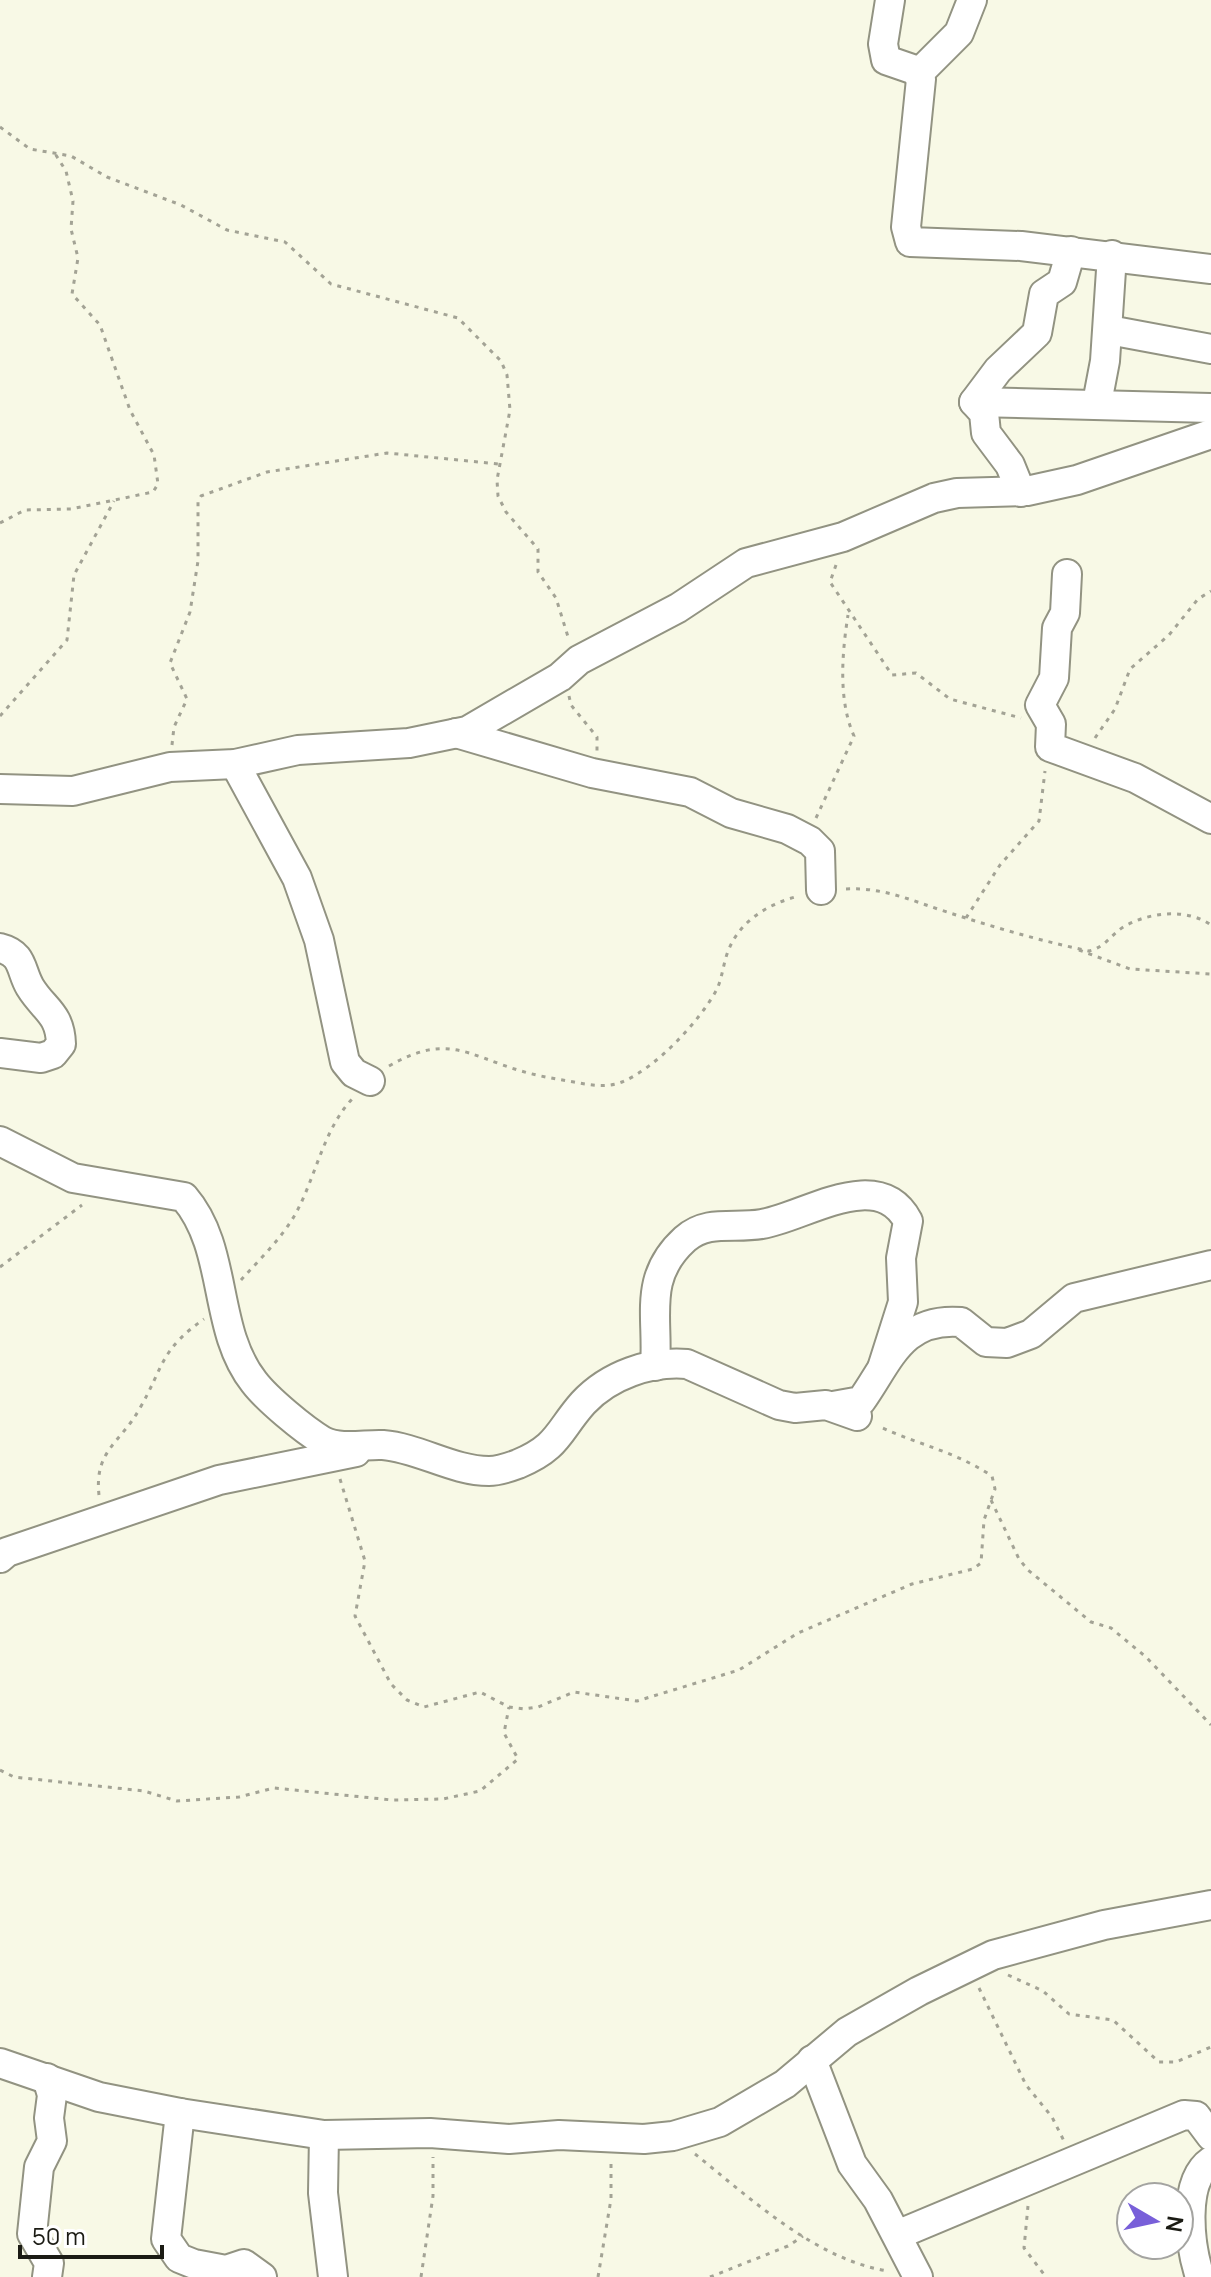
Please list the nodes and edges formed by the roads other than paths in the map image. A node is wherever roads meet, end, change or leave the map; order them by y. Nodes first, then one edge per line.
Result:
1 (890, 0) edge
2 (972, 0) edge
3 (918, 74) junction
4 (1071, 251) junction
5 (1112, 255) junction
6 (1211, 269) edge
7 (1109, 330) junction
8 (1211, 349) edge
9 (974, 402) junction
10 (1097, 403) junction
11 (1211, 408) edge
12 (1211, 434) edge
13 (1021, 492) junction
14 (1067, 574) dead end
15 (456, 733) junction
16 (235, 764) junction
17 (0, 789) edge
18 (1211, 819) edge
19 (821, 890) road end
20 (0, 948) edge
21 (0, 1053) edge
22 (370, 1081) road end
23 (0, 1141) edge
24 (1211, 1265) edge
25 (883, 1365) junction
26 (655, 1366) junction
27 (384, 1445) junction
28 (0, 1558) edge
29 (1211, 1905) edge
30 (812, 2060) junction
31 (0, 2063) edge
32 (47, 2078) junction
33 (180, 2113) junction
34 (324, 2135) junction
35 (1211, 2136) edge
36 (1211, 2161) edge
37 (897, 2235) junction
38 (178, 2268) edge
39 (917, 2276) edge
40 (47, 2277) edge
41 (262, 2277) edge
42 (333, 2277) edge
43 (1200, 2277) edge

1 - 3 street
2 - 3 street
3 - 4 street
4 - 5 street
4 - 9 street
5 - 6 street
5 - 7 street
7 - 8 street
7 - 10 street
9 - 10 street
9 - 13 street
10 - 11 street
12 - 13 street
13 - 15 street
14 - 18 street
15 - 16 street
15 - 19 street
16 - 17 street
16 - 22 street
20 - 21 street
23 - 27 street
24 - 25 street
25 - 26 street
25 - 26 street
26 - 27 street
27 - 28 street
29 - 30 street
30 - 34 street
30 - 37 street
31 - 32 street
32 - 33 street
32 - 40 street
33 - 34 street
33 - 38 street
34 - 42 street
35 - 37 street
36 - 43 street
37 - 39 street
38 - 41 street

